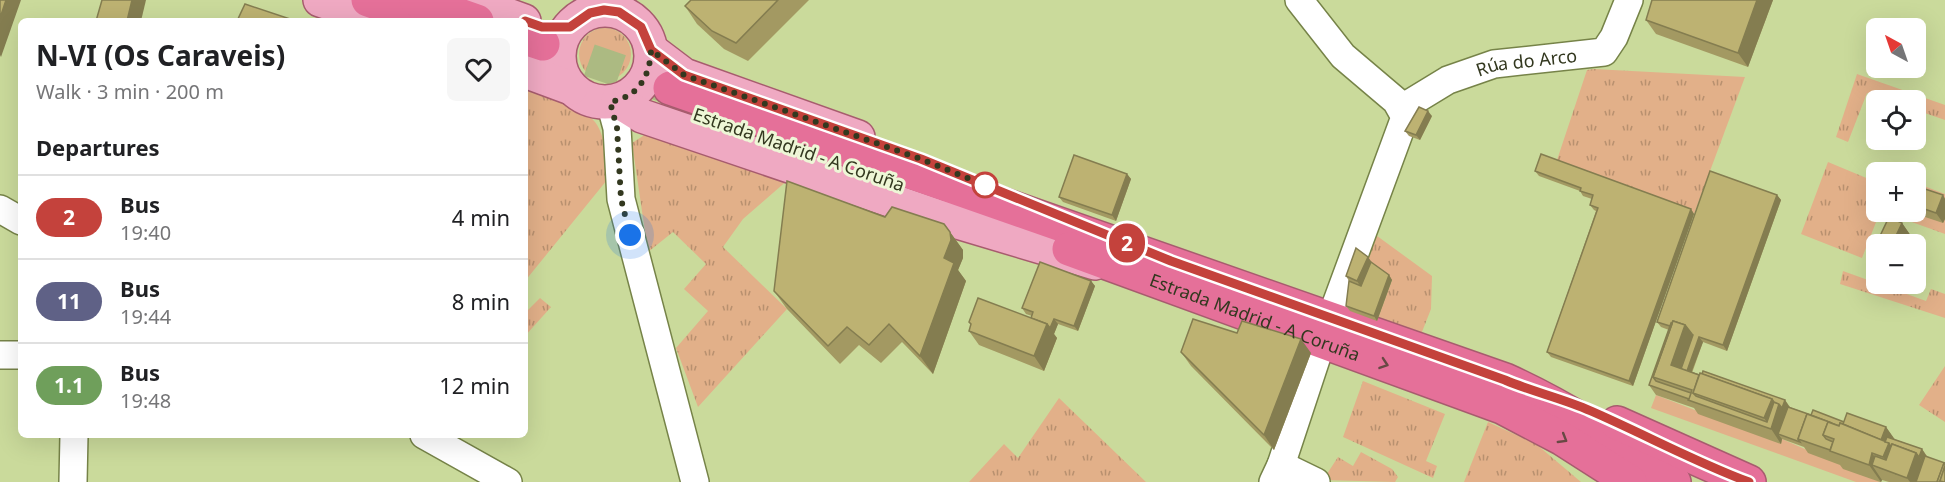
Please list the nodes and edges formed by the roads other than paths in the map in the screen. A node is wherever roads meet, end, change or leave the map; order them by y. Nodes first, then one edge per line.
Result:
1 (320, 0) edge
2 (368, 0) edge
3 (416, 0) edge
4 (467, 0) edge
5 (1299, 0) edge
6 (1629, 0) edge
7 (634, 6) edge
8 (371, 18) edge
9 (419, 18) edge
10 (468, 18) edge
11 (508, 18) edge
12 (528, 27) edge
13 (546, 35) edge
14 (651, 50) junction
15 (716, 86) junction
16 (571, 88) junction
17 (667, 95) tunnel mouth
18 (614, 101) junction
19 (1402, 108) junction
20 (0, 209) edge
21 (18, 219) edge
22 (1161, 271) junction
23 (1326, 330) junction
24 (0, 355) edge
25 (18, 355) edge
26 (1532, 392) junction
27 (74, 438) edge
28 (429, 438) edge
29 (1277, 474) edge
30 (73, 482) edge
31 (507, 482) edge
32 (695, 482) edge
33 (1316, 482) edge
34 (1630, 482) edge
35 (1674, 482) edge
36 (1749, 482) edge

1 - 8 main road
2 - 9 highway
3 - 10 highway
4 - 11 main road
5 - 19 street
6 - 19 street, Rúa do Arco
7 - 13 main road
7 - 14 main road
7 - 15 main road
12 - 13 main road
13 - 16 main road
13 - 16 main road
14 - 15 main road
14 - 18 main road
15 - 22 main road
16 - 18 main road
17 - 22 highway, Estrada Madrid - A Coruña
18 - 22 main road
18 - 32 street
19 - 23 street
20 - 21 street
22 - 23 highway, Estrada Madrid - A Coruña
23 - 26 highway, Estrada Madrid - A Coruña
23 - 29 street
23 -> 34 highway, Estrada Madrid - A Coruña
24 - 25 street
26 - 35 highway, Estrada Madrid - A Coruña
26 - 36 highway
27 - 30 street
28 - 31 street
29 - 33 street

